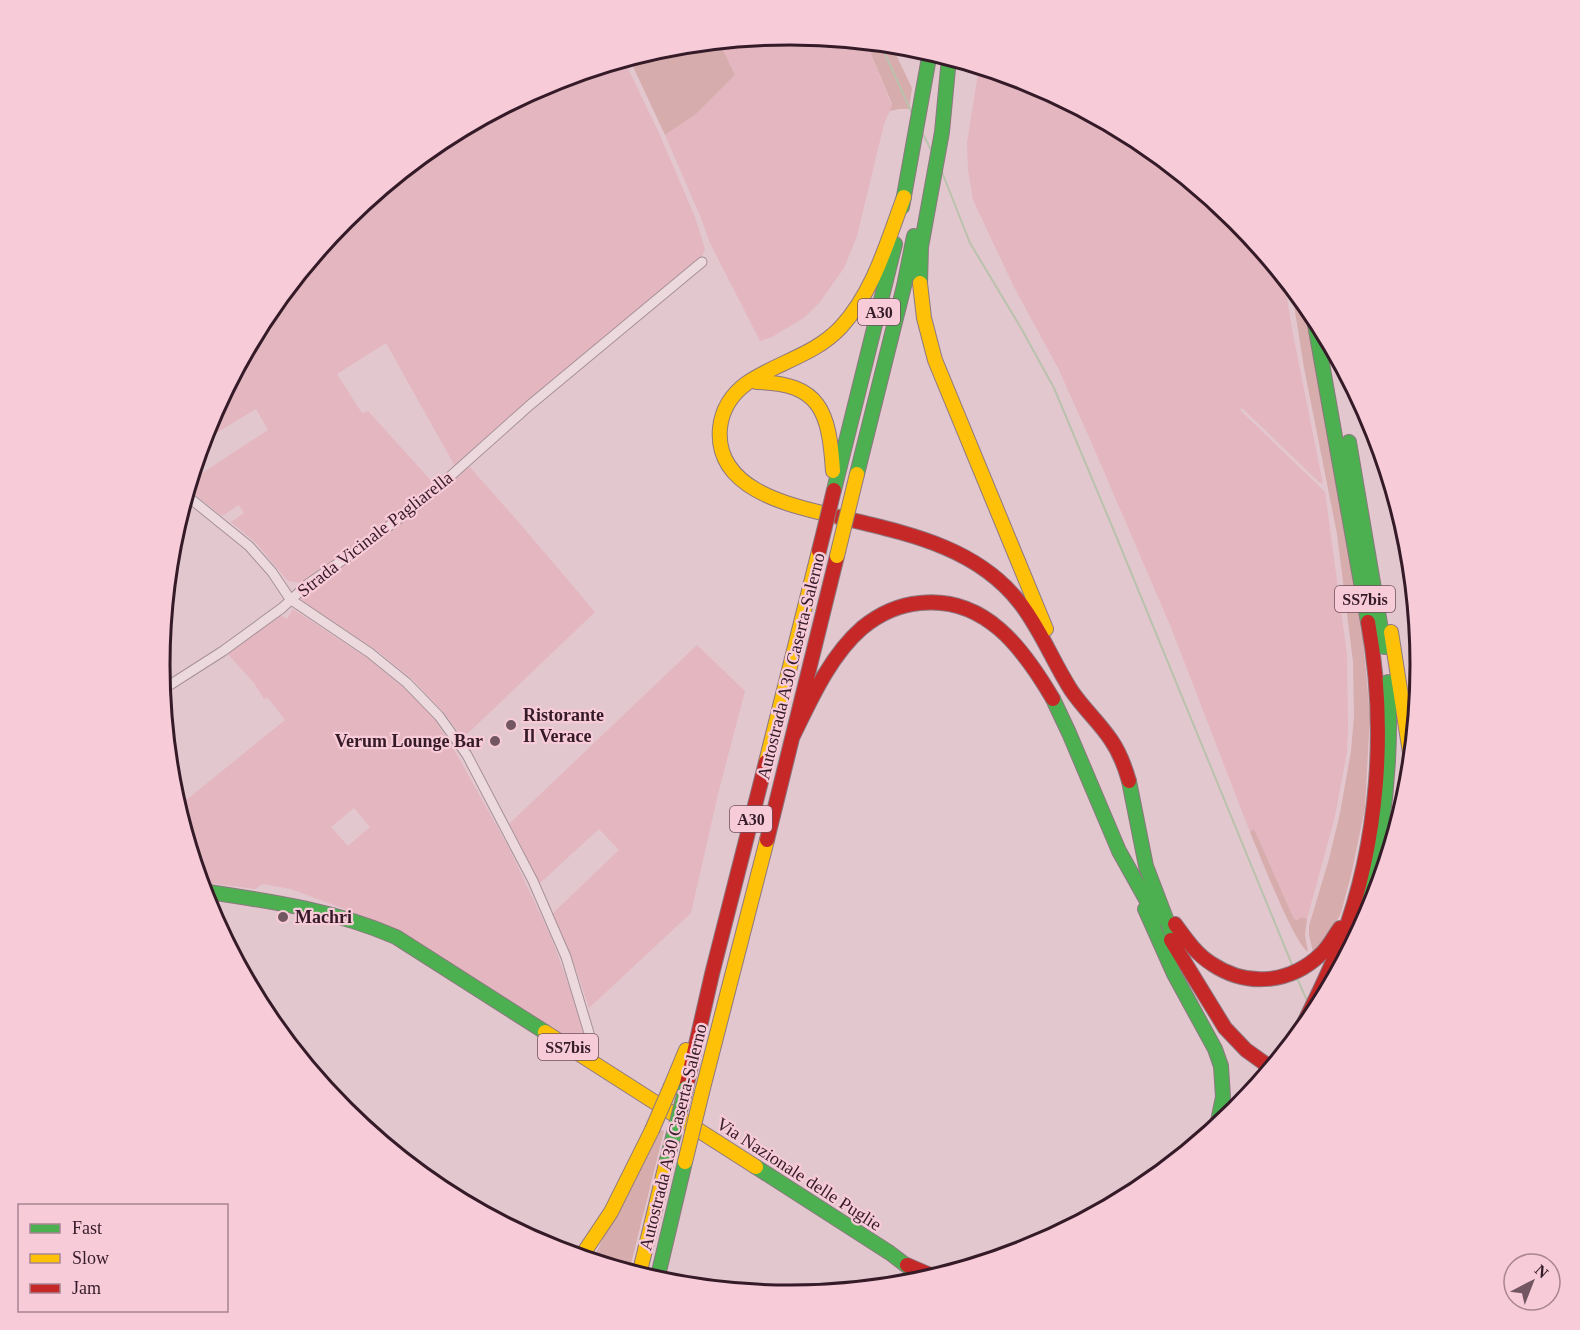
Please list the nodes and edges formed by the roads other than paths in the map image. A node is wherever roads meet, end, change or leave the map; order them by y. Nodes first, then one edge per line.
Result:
1 (928, 61) edge
2 (947, 65) edge
3 (927, 193) junction
4 (904, 197) junction
5 (702, 262) dead end
6 (1318, 341) edge
7 (1335, 369) edge
8 (749, 383) junction
9 (834, 490) junction
10 (1358, 495) junction
11 (193, 500) edge
12 (290, 599) junction
13 (1041, 637) junction
14 (1060, 669) junction
15 (170, 685) edge
16 (1057, 708) junction
17 (1407, 726) edge
18 (793, 736) junction
19 (1375, 869) edge
20 (1151, 883) junction
21 (1359, 887) junction
22 (1137, 888) junction
23 (214, 892) edge
24 (1178, 950) junction
25 (1336, 957) edge
26 (706, 999) junction
27 (588, 1060) junction
28 (1265, 1063) edge
29 (1220, 1111) edge
30 (611, 1212) junction
31 (586, 1250) edge
32 (591, 1252) edge
33 (907, 1265) junction
34 (641, 1267) edge
35 (660, 1271) edge
36 (921, 1271) edge
37 (915, 1272) edge

1 - 4 main road, Autostrada A30 Caserta-Salerno / A30
2 - 3 main road
3 - 14 main road
3 - 18 main road, Autostrada A30 Caserta-Salerno / A30, bridge
4 - 8 main road
4 - 9 main road, Autostrada A30 Caserta-Salerno / A30
5 - 12 street, Strada Vicinale Pagliarella
6 - 21 main road, SS7bis
7 - 10 main road, SS7bis
8 - 9 main road
8 - 13 main road
9 - 26 main road, Autostrada A30 Caserta-Salerno / A30, bridge
10 - 17 main road
10 - 19 main road, SS7bis
11 - 12 street
12 - 15 street
12 - 27 street, Strada Vicinale Pagliarella
13 - 14 main road
13 - 16 main road
14 - 20 main road
16 - 18 main road
16 - 22 main road
18 - 35 main road, Autostrada A30 Caserta-Salerno / A30, bridge
20 - 21 main road
20 - 24 main road
21 - 25 main road, SS7bis
22 - 24 main road
22 - 29 main road
23 - 27 main road, Via Nazionale delle Puglie / SS7bis
24 - 28 main road
26 - 30 main road, bridge
26 - 34 main road, Autostrada A30 Caserta-Salerno / A30, bridge
27 - 33 main road, Via Nazionale delle Puglie / SS7bis
30 - 31 main road
30 - 32 main road
33 - 36 main road, SS7bis
33 - 37 main road, Via Nazionale delle Puglie / SS7bis

